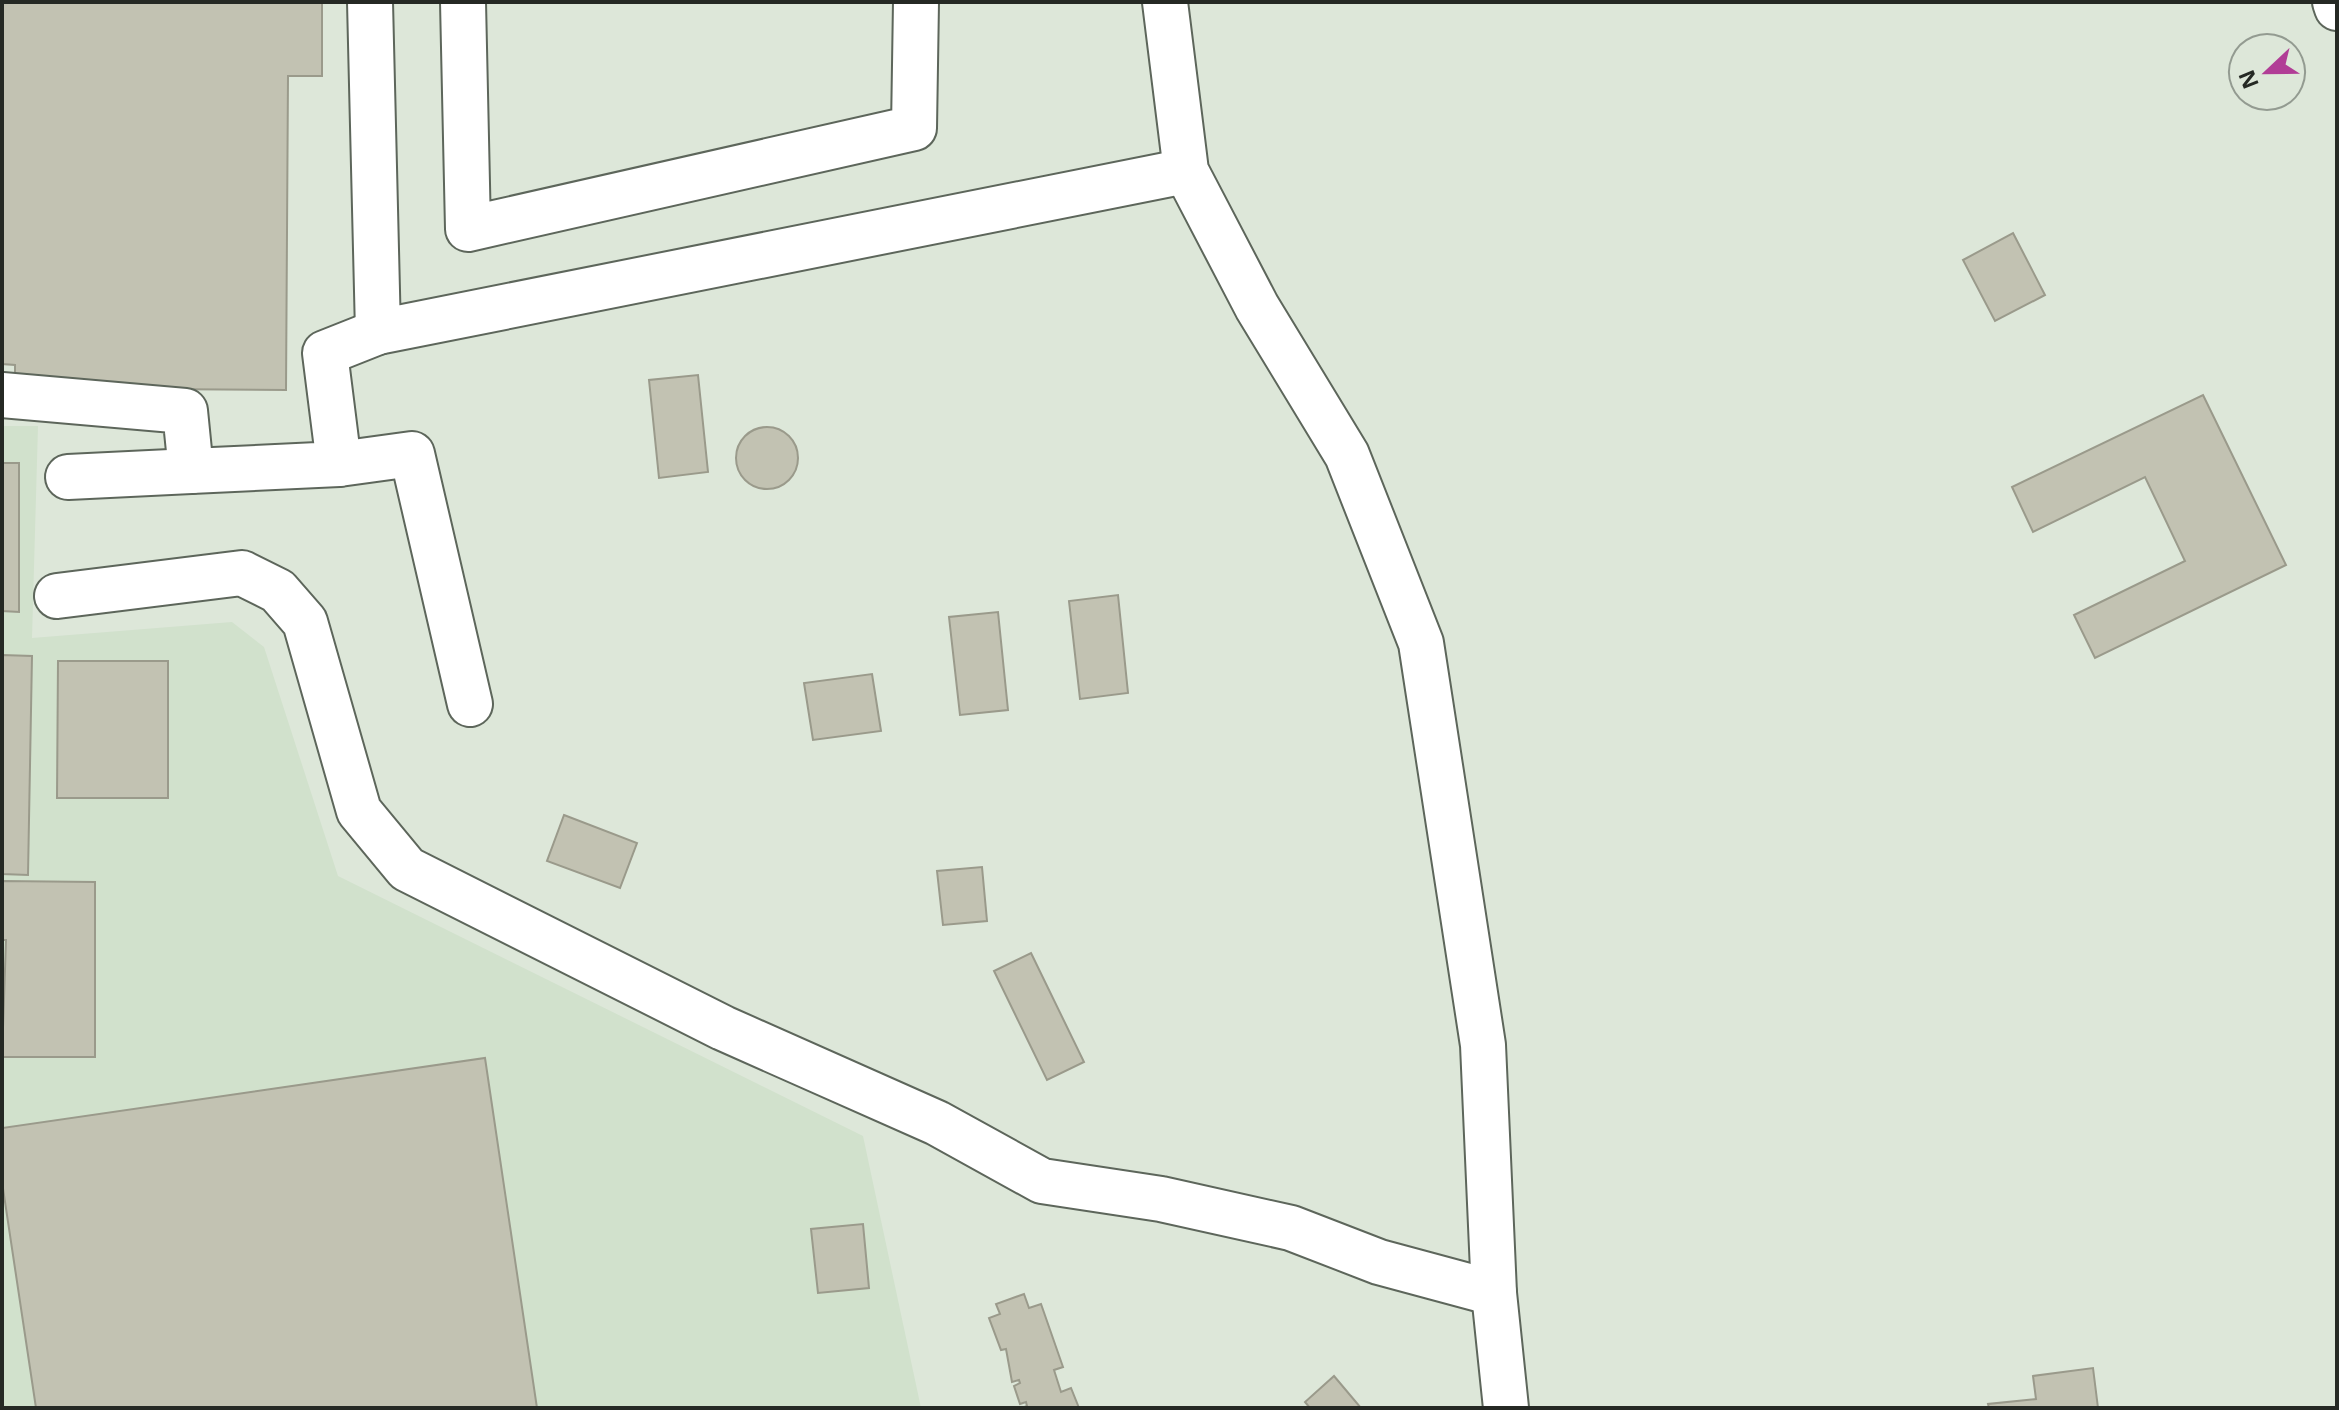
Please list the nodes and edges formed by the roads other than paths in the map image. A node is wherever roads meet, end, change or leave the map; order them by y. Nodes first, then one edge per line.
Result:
1 (370, 2) edge
2 (463, 2) edge
3 (916, 2) edge
4 (1165, 2) edge
5 (2335, 2) edge
6 (2337, 8) edge
7 (1186, 171) junction
8 (378, 332) junction
9 (2, 395) edge
10 (339, 464) junction
11 (191, 471) junction
12 (68, 477) dead end
13 (57, 596) dead end
14 (470, 704) dead end
15 (1494, 1293) junction
16 (1506, 1408) edge

1 - 8 street
2 - 3 street
4 - 7 street
5 - 6 street
7 - 8 street
7 - 15 street
8 - 10 street
9 - 11 street
10 - 11 street
10 - 14 street
11 - 12 street
13 - 15 street
15 - 16 street

